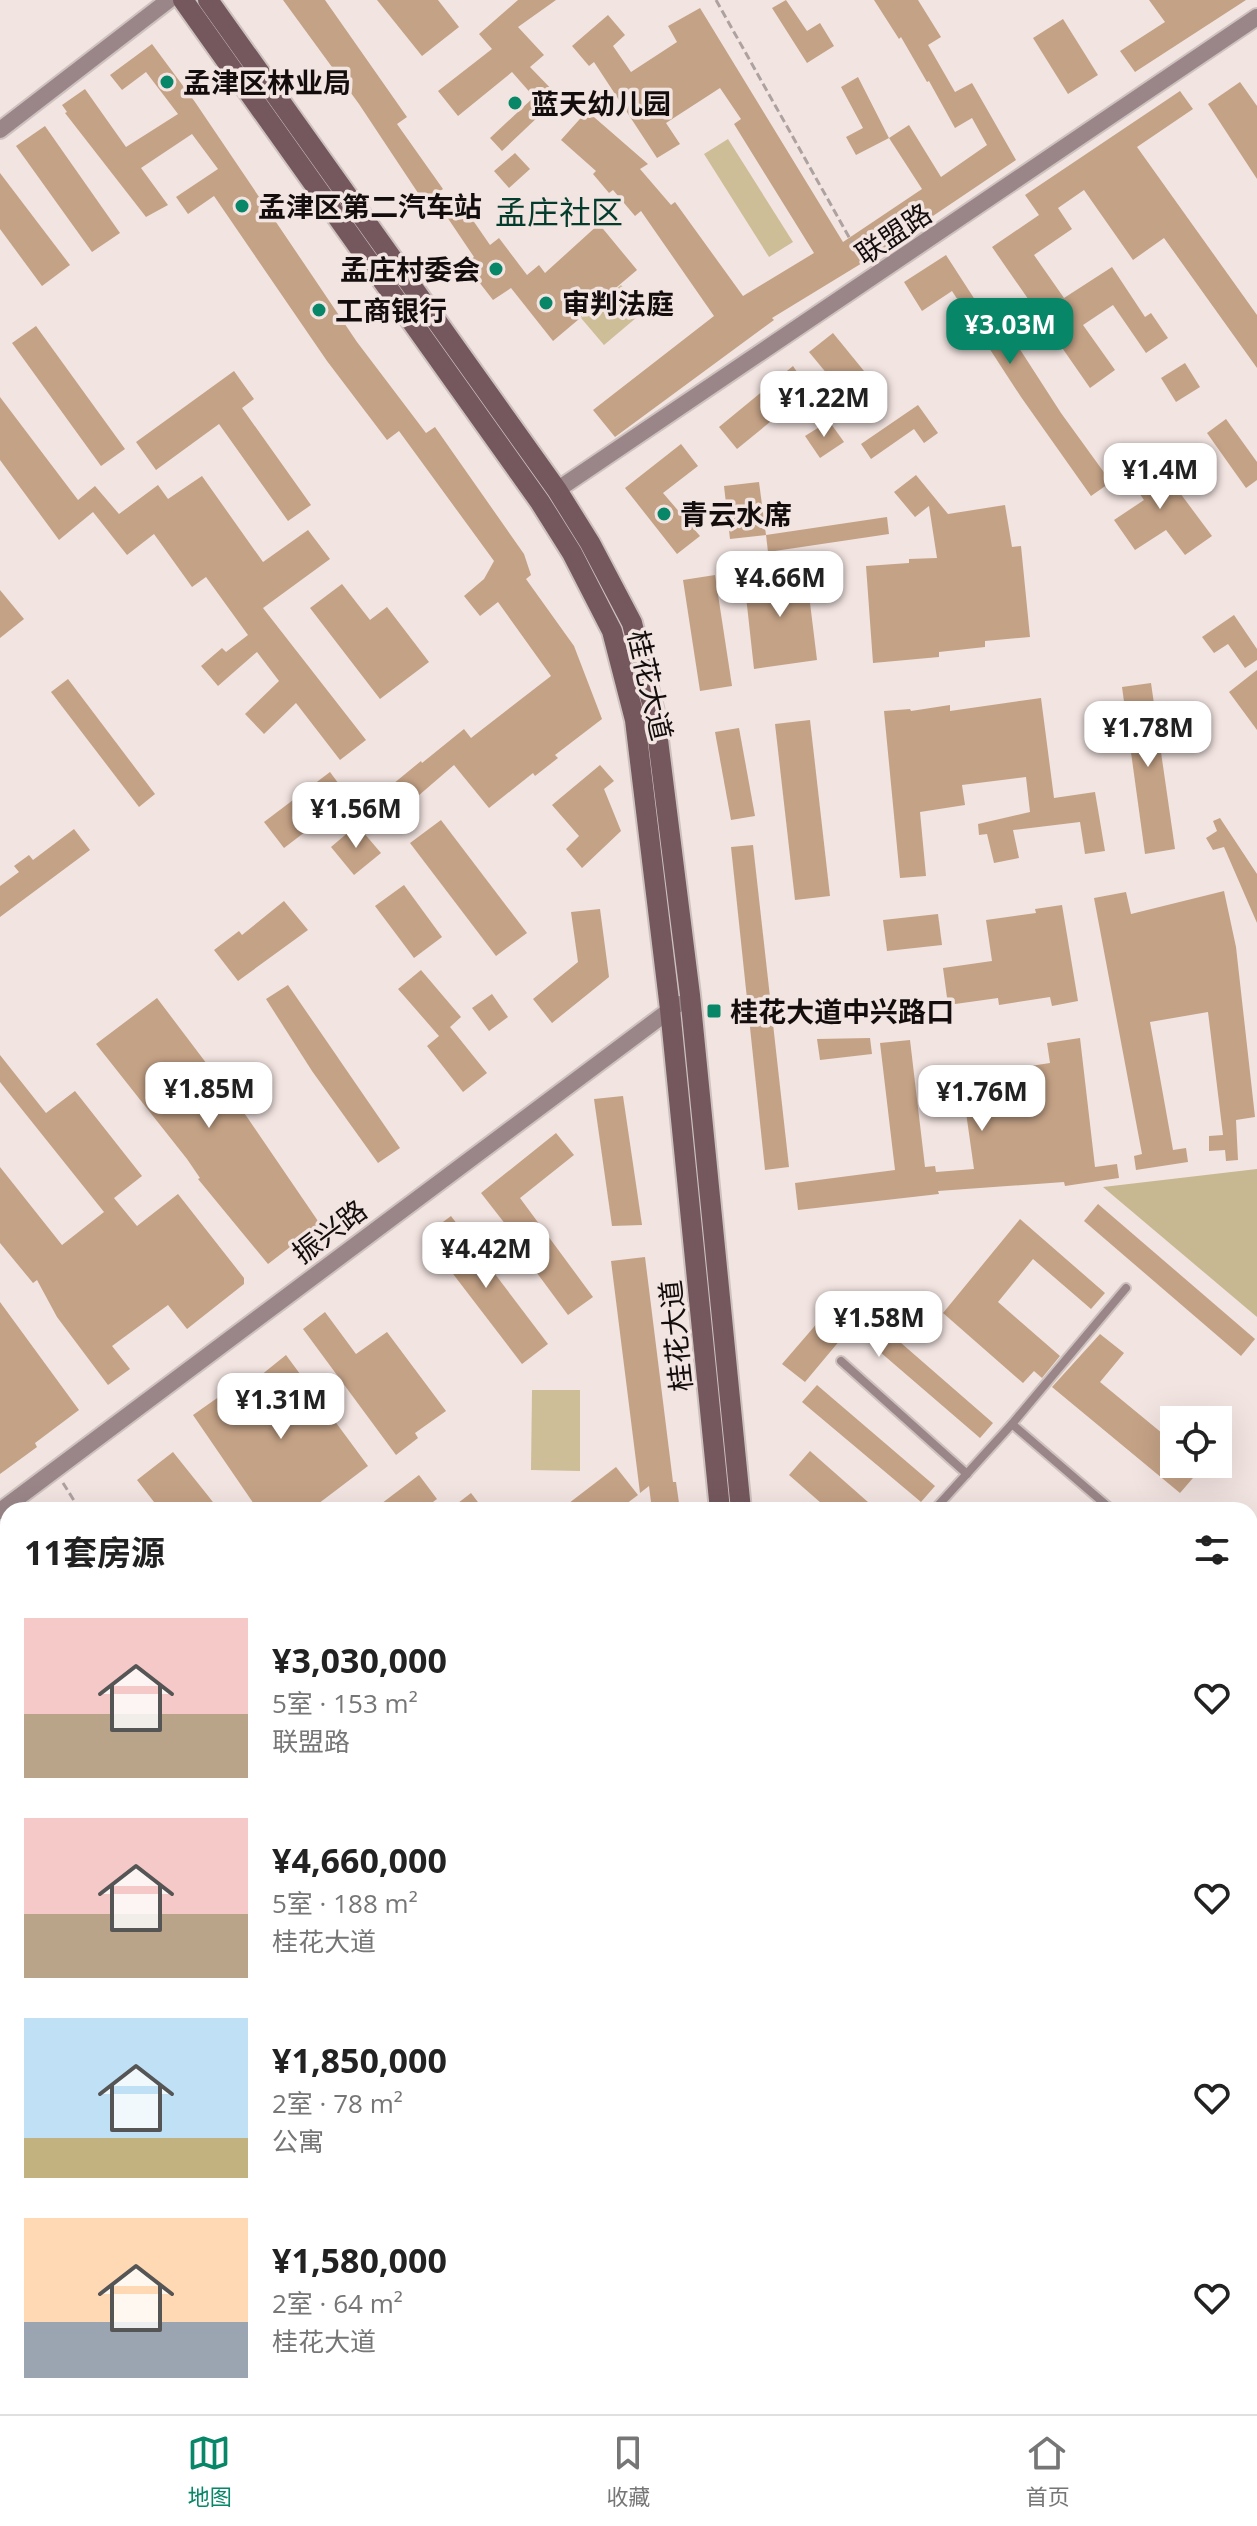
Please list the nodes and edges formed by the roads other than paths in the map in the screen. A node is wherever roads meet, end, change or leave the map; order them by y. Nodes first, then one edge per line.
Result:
1 (169, 0) edge
2 (183, 0) edge
3 (208, 0) edge
4 (1257, 17) edge
5 (0, 130) edge
6 (557, 490) junction
7 (690, 995) junction
8 (670, 1009) junction
9 (1126, 1288) dead end
10 (841, 1361) dead end
11 (1012, 1424) junction
12 (967, 1474) junction
13 (12, 1502) edge
14 (719, 1502) edge
15 (740, 1502) edge
16 (941, 1502) edge
17 (1103, 1502) edge

1 - 5 street
2 - 8 main road, 桂花大道
3 - 6 main road, 桂花大道
4 - 6 street, 联盟路
6 - 7 main road, 桂花大道
7 - 8 street, 振兴路
7 - 15 main road, 桂花大道
8 - 13 street, 振兴路
8 - 14 main road, 桂花大道
9 - 11 lane
10 - 12 lane
11 - 12 lane
11 - 17 lane
12 - 16 lane

